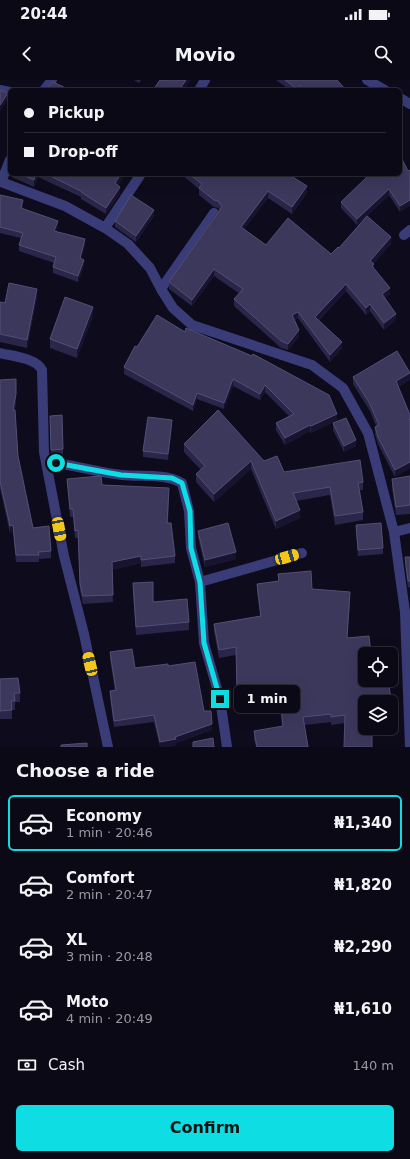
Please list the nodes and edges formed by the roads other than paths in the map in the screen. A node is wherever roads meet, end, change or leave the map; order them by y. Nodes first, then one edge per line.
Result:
1 (52, 80) edge
2 (367, 80) edge
3 (46, 88) edge
4 (381, 88) edge
5 (8, 165) edge
6 (140, 176) edge
7 (1, 184) edge
8 (214, 213) dead end
9 (105, 228) junction
10 (161, 289) junction
11 (0, 353) edge
12 (46, 462) junction
13 (410, 528) edge
14 (394, 532) junction
15 (302, 553) dead end
16 (200, 582) junction
17 (108, 747) edge
18 (227, 747) edge
19 (410, 747) edge

1 - 3 street
2 - 4 street
5 - 7 street
6 - 9 street
7 - 9 street
8 - 10 street
9 - 10 street
10 - 14 street
11 - 12 street
12 - 16 street
12 - 17 street
13 - 14 street
14 - 19 street
15 - 16 street
16 - 18 street

